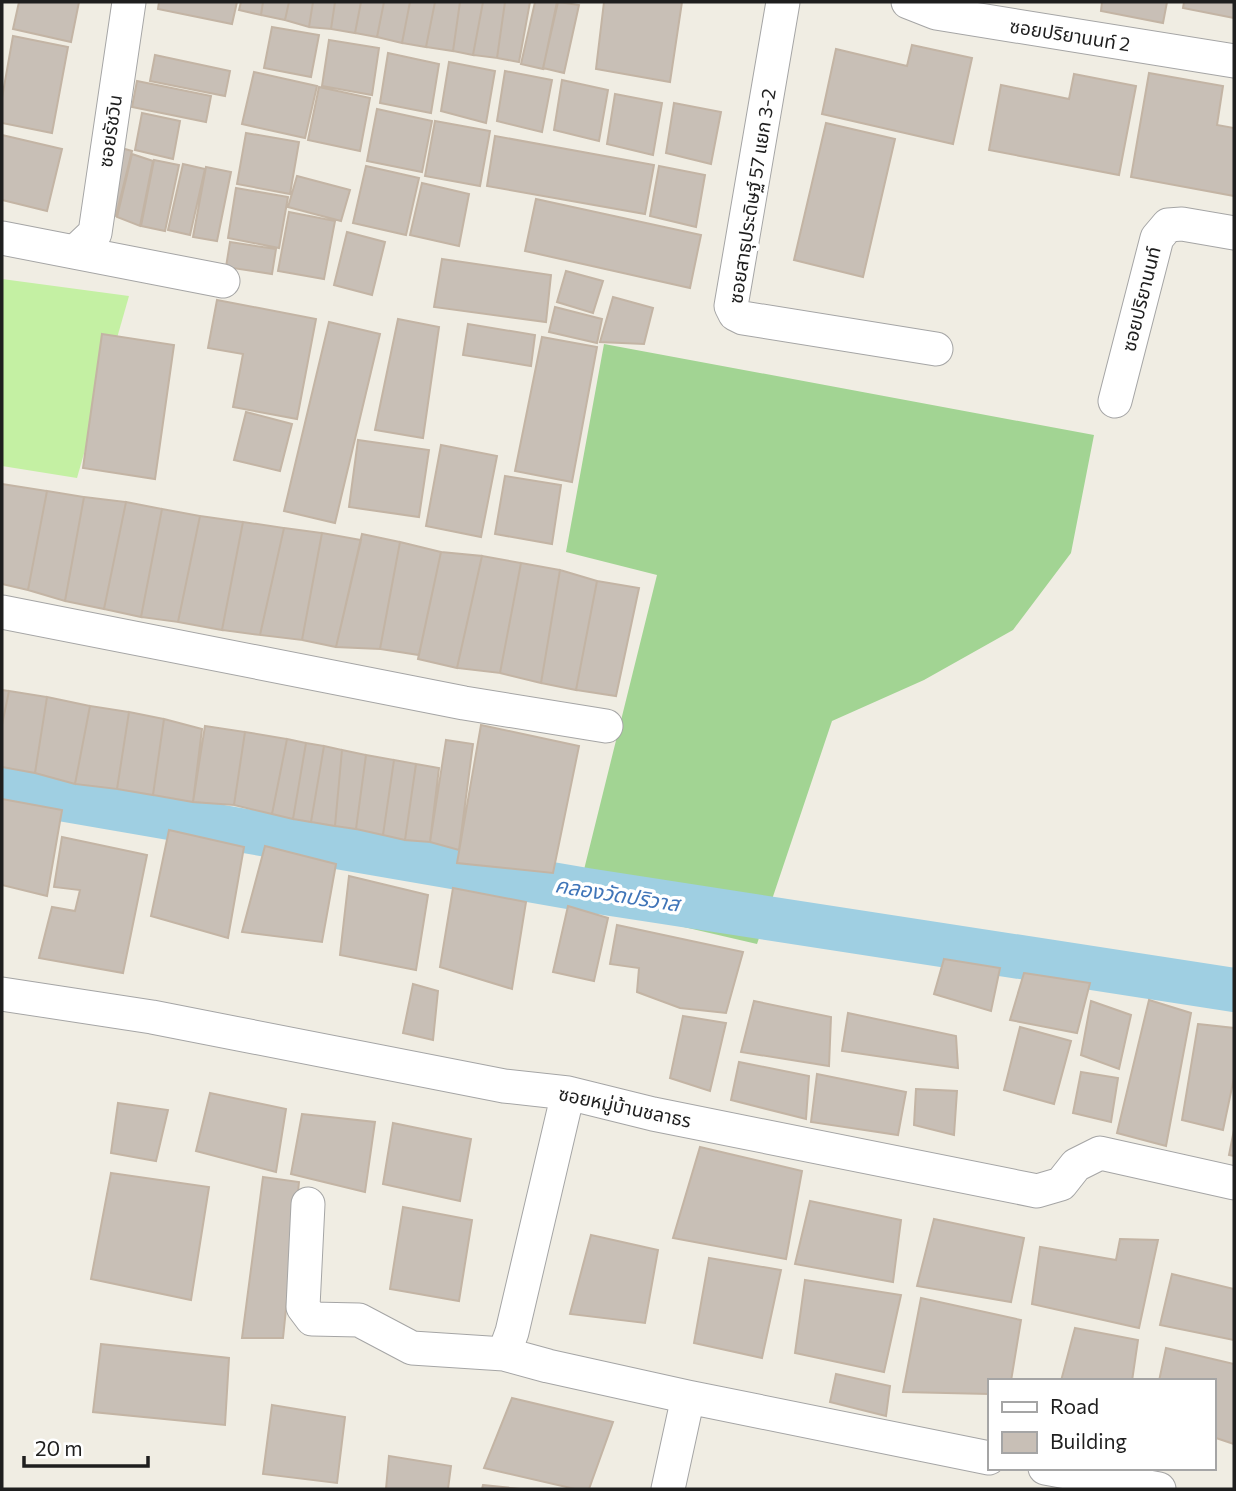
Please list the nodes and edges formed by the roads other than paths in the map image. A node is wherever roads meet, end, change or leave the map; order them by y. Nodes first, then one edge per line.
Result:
1 (129, 2) edge
2 (783, 2) edge
3 (908, 2) edge
4 (1234, 61) edge
5 (1234, 233) edge
6 (2, 238) edge
7 (75, 252) junction
8 (223, 281) dead end
9 (936, 349) dead end
10 (1115, 401) dead end
11 (2, 612) edge
12 (607, 726) dead end
13 (2, 994) edge
14 (568, 1094) junction
15 (1234, 1183) edge
16 (308, 1204) dead end
17 (504, 1354) junction
18 (688, 1397) junction
19 (988, 1458) edge
20 (1056, 1470) edge
21 (668, 1489) edge
22 (1159, 1489) edge

1 - 7 street, ซอยรัชวิน
2 - 9 street, ซอยสาธุประดิษฐ์ 57 แยก 3-2
3 - 4 street, ซอยปริยานนท์ 2
5 - 10 street, ซอยปริยานนท์
6 - 7 street
7 - 8 street
11 - 12 street
13 - 14 street, ซอยหมู่บ้านชลาธร
14 - 15 street, ซอยหมู่บ้านชลาธร
14 - 17 street
16 - 17 street
17 - 18 street
18 - 19 street
18 - 21 street
20 - 22 street

